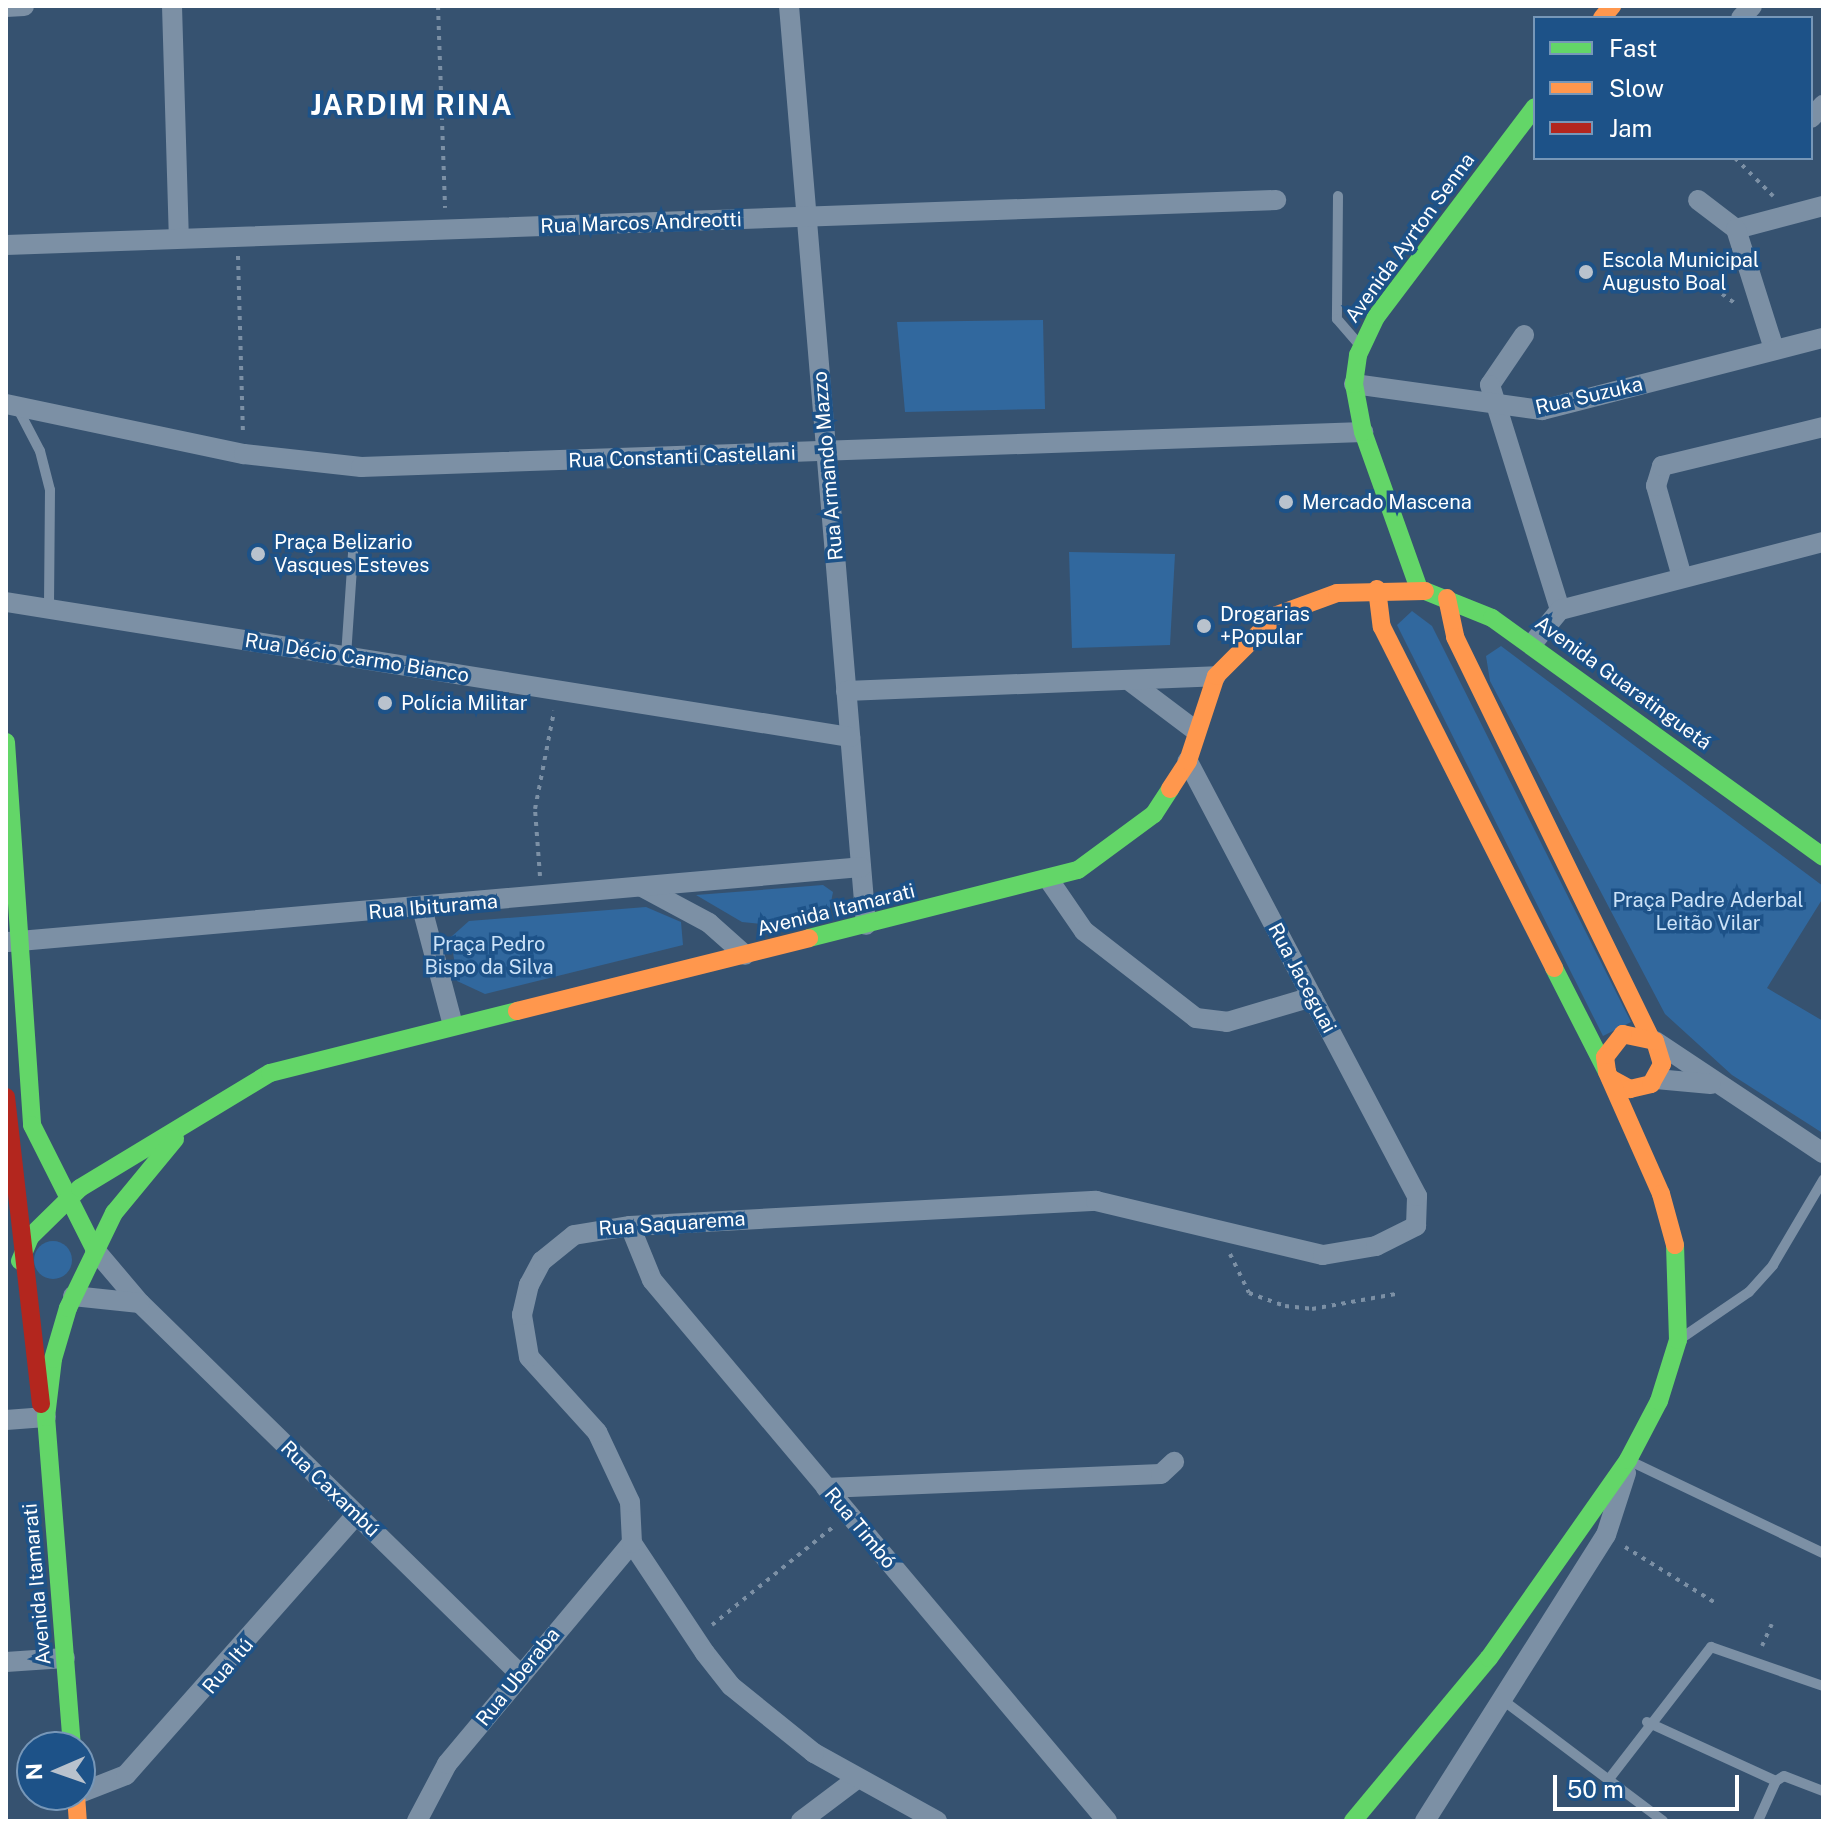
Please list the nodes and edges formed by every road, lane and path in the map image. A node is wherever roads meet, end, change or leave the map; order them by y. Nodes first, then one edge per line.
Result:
1 (24, 6) edge
2 (172, 6) edge
3 (438, 6) edge
4 (789, 6) edge
5 (6, 7) edge
6 (1533, 110) edge
7 (1737, 160) edge
8 (1338, 196) dead end
9 (1276, 200) dead end
10 (1698, 200) dead end
11 (1823, 206) edge
12 (1791, 215) junction
13 (807, 217) junction
14 (1736, 229) junction
15 (445, 230) junction
16 (179, 237) junction
17 (237, 237) junction
18 (6, 245) edge
19 (1722, 294) dead end
20 (1737, 306) dead end
21 (1524, 335) dead end
22 (1823, 338) edge
23 (1361, 345) junction
24 (1774, 349) junction
25 (1354, 384) junction
26 (11, 405) edge
27 (1498, 407) junction
28 (1823, 427) edge
29 (1363, 432) junction
30 (826, 453) junction
31 (244, 454) junction
32 (1823, 542) edge
33 (353, 552) dead end
34 (1682, 577) junction
35 (1377, 589) junction
36 (1419, 589) junction
37 (1447, 598) junction
38 (6, 602) edge
39 (49, 608) junction
40 (1560, 610) junction
41 (1533, 643) junction
42 (346, 656) junction
43 (1216, 676) junction
44 (1127, 680) junction
45 (558, 690) junction
46 (846, 691) junction
47 (1196, 731) junction
48 (850, 737) junction
49 (6, 742) edge
50 (1188, 761) junction
51 (1823, 857) edge
52 (861, 867) junction
53 (1049, 880) junction
54 (642, 887) junction
55 (541, 898) junction
56 (422, 908) junction
57 (866, 925) junction
58 (13, 942) edge
59 (745, 955) junction
60 (1312, 997) junction
61 (453, 1025) junction
62 (1652, 1039) junction
63 (1609, 1075) junction
64 (1653, 1082) junction
65 (1712, 1084) junction
66 (6, 1097) edge
67 (189, 1122) junction
68 (1642, 1151) junction
69 (1823, 1153) edge
70 (9, 1175) edge
71 (53, 1175) junction
72 (1823, 1180) edge
73 (1417, 1196) joint
74 (66, 1200) junction
75 (45, 1222) junction
76 (630, 1226) junction
77 (1222, 1229) junction
78 (95, 1250) junction
79 (21, 1268) junction
80 (1396, 1294) dead end
81 (73, 1296) junction
82 (140, 1303) junction
83 (1678, 1340) junction
84 (46, 1417) junction
85 (6, 1420) edge
86 (1628, 1460) junction
87 (1174, 1462) dead end
88 (826, 1488) junction
89 (848, 1514) junction
90 (356, 1515) junction
91 (1606, 1535) junction
92 (632, 1543) junction
93 (1823, 1553) edge
94 (1714, 1602) dead end
95 (695, 1639) junction
96 (65, 1658) junction
97 (6, 1662) edge
98 (521, 1675) junction
99 (1823, 1686) edge
100 (1504, 1701) junction
101 (1647, 1722) junction
102 (71, 1731) edge
103 (1609, 1779) junction
104 (854, 1781) junction
105 (1776, 1781) junction
106 (96, 1787) edge
107 (1823, 1791) edge
108 (1363, 1815) edge
109 (417, 1821) edge
110 (801, 1821) edge
111 (937, 1821) edge
112 (1107, 1821) edge
113 (1425, 1821) edge
114 (1663, 1821) edge
115 (1758, 1821) edge

1 - 5 street
2 - 16 street
3 - 15 path
4 - 13 street, Rua Armando Mazzo
6 - 23 main road, Avenida Ayrton Senna
7 - 12 path
8 - 23 lane
9 - 13 street, Rua Marcos Andreotti
10 - 14 street
11 - 12 street
12 - 14 street
13 - 15 street, Rua Marcos Andreotti
13 - 30 street, Rua Armando Mazzo
14 - 24 street
15 - 17 street, Rua Marcos Andreotti
16 - 17 street, Rua Marcos Andreotti
16 - 18 street, Rua Marcos Andreotti
17 - 31 path
19 - 20 path
21 - 27 street
22 - 24 street, Rua Suzuka
23 - 25 main road, Avenida Ayrton Senna
24 - 27 street, Rua Suzuka
25 - 27 street, Rua Suzuka
25 - 29 main road, Avenida Ayrton Senna
26 - 31 street, Rua Constanti Castellani
26 - 39 lane
27 - 40 street
28 - 34 street
29 - 30 street, Rua Constanti Castellani
29 - 36 main road, Avenida Ayrton Senna
30 - 31 street, Rua Constanti Castellani
30 - 46 street, Rua Armando Mazzo
32 - 34 street
33 - 42 lane
34 - 40 street
35 - 36 main road, Avenida Guaratinguetá
35 - 43 main road, Avenida Itamarati
35 - 63 main road
36 - 37 main road, Avenida Guaratinguetá
37 - 41 main road, Avenida Guaratinguetá
37 - 62 main road
38 - 39 street, Rua Décio Carmo Bianco
39 - 42 street, Rua Décio Carmo Bianco
40 - 41 street
41 - 51 main road, Avenida Guaratinguetá
42 - 45 street, Rua Décio Carmo Bianco
43 - 44 street
43 - 47 main road, Avenida Itamarati
44 - 46 street
44 - 47 street
45 - 48 street, Rua Décio Carmo Bianco
45 - 55 path
46 - 48 street, Rua Armando Mazzo
47 - 50 main road, Avenida Itamarati
48 - 52 street, Rua Armando Mazzo
49 - 58 main road
50 - 53 main road, Avenida Itamarati
50 - 60 street, Rua Jaceguai
52 - 54 street, Rua Ibiturama
52 - 57 street, Rua Armando Mazzo
53 - 57 main road, Avenida Itamarati
53 - 60 street
54 - 55 street, Rua Ibiturama
54 - 59 street
55 - 56 street, Rua Ibiturama
56 - 58 street, Rua Ibiturama
56 - 61 street
57 - 59 main road, Avenida Itamarati
58 - 71 main road
59 - 61 main road, Avenida Itamarati
60 - 73 street, Rua Jaceguai
61 - 67 main road, Avenida Itamarati
62 - 63 main road
62 - 64 main road
62 - 65 street
63 - 64 main road
63 - 68 main road
64 - 65 street
64 - 68 main road
65 - 69 street
66 - 70 main road, Avenida Itamarati
67 - 74 main road, Avenida Itamarati
67 - 78 main road, Avenida Itamarati
68 - 83 main road
70 - 71 main road
70 - 79 main road, Avenida Itamarati
71 - 74 main road
72 - 83 lane
73 - 77 street, Rua Saquarema
74 - 75 main road, Avenida Itamarati
74 - 78 main road
75 - 78 main road
75 - 79 main road
76 - 77 street, Rua Saquarema
76 - 88 street, Rua Timbó
76 - 92 street, Rua Saquarema
77 - 80 path
78 - 81 main road
78 - 82 street, Rua Caxambú
79 - 81 main road
79 - 84 main road, Avenida Itamarati
81 - 82 street
81 - 84 main road, Avenida Itamarati
82 - 90 street, Rua Caxambú
83 - 86 main road
84 - 85 street
84 - 96 main road, Avenida Itamarati
86 - 91 street
86 - 93 lane
86 - 108 main road
87 - 88 street
88 - 89 street, Rua Timbó
89 - 95 path
89 - 112 street, Rua Timbó
90 - 98 street, Rua Caxambú
90 - 106 street, Rua Itú
91 - 94 path
91 - 100 street
92 - 95 street
92 - 98 street, Rua Uberaba
95 - 104 street
96 - 97 street
96 - 102 main road, Avenida Itamarati
98 - 109 street, Rua Uberaba
99 - 101 lane
100 - 103 lane
100 - 113 street
101 - 103 lane
101 - 105 lane
103 - 114 lane
104 - 110 street
104 - 111 street
105 - 107 lane
105 - 115 lane

